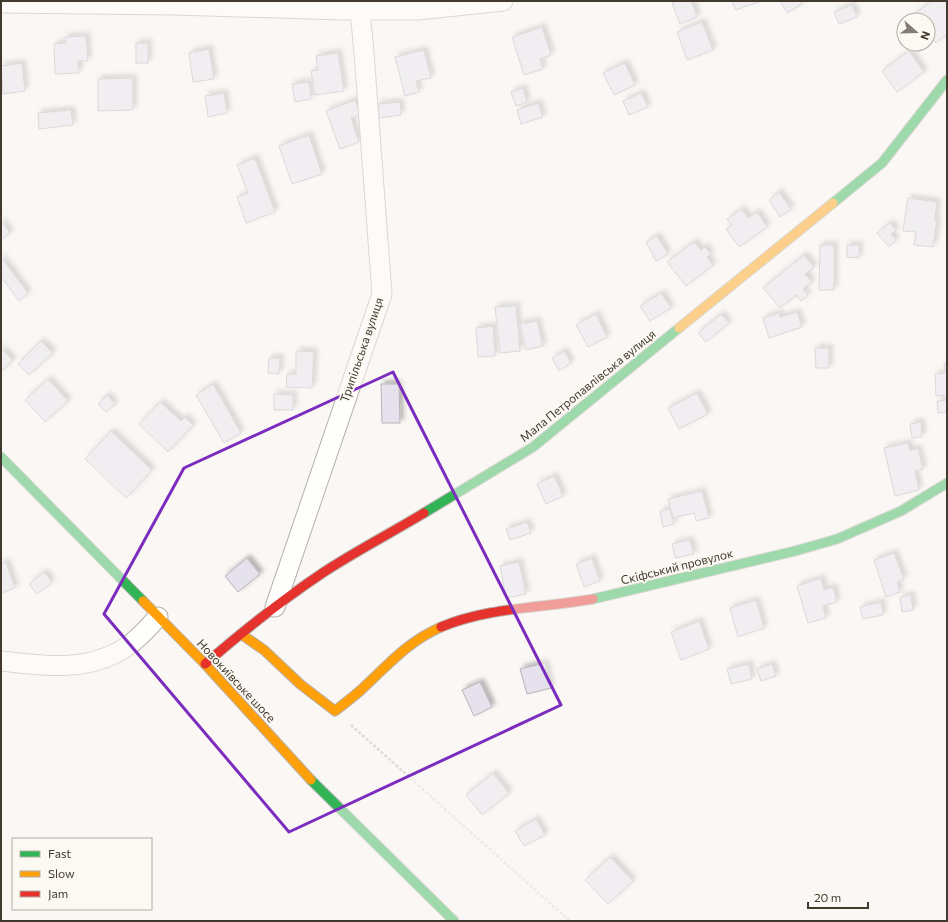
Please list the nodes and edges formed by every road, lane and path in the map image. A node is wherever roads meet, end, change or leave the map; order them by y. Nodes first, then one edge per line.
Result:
1 (502, 1) edge
2 (1, 3) edge
3 (419, 5) edge
4 (360, 10) junction
5 (947, 80) edge
6 (1, 457) edge
7 (947, 483) edge
8 (275, 607) junction
9 (158, 617) junction
10 (241, 634) junction
11 (1, 661) edge
12 (205, 664) junction
13 (336, 711) junction
14 (454, 921) edge
15 (570, 921) edge

1 - 3 street
2 - 4 street
3 - 4 street
4 - 8 street, Трипільська вулиця
5 - 8 street, Мала Петропавлівська вулиця
6 - 9 street, Новокиївське шосе
7 - 13 street, Скіфський провулок
8 - 10 street, Мала Петропавлівська вулиця
9 - 11 street
9 - 12 street, Новокиївське шосе
10 - 12 street, Мала Петропавлівська вулиця
10 - 13 street
12 - 14 street, Новокиївське шосе
13 - 15 path

